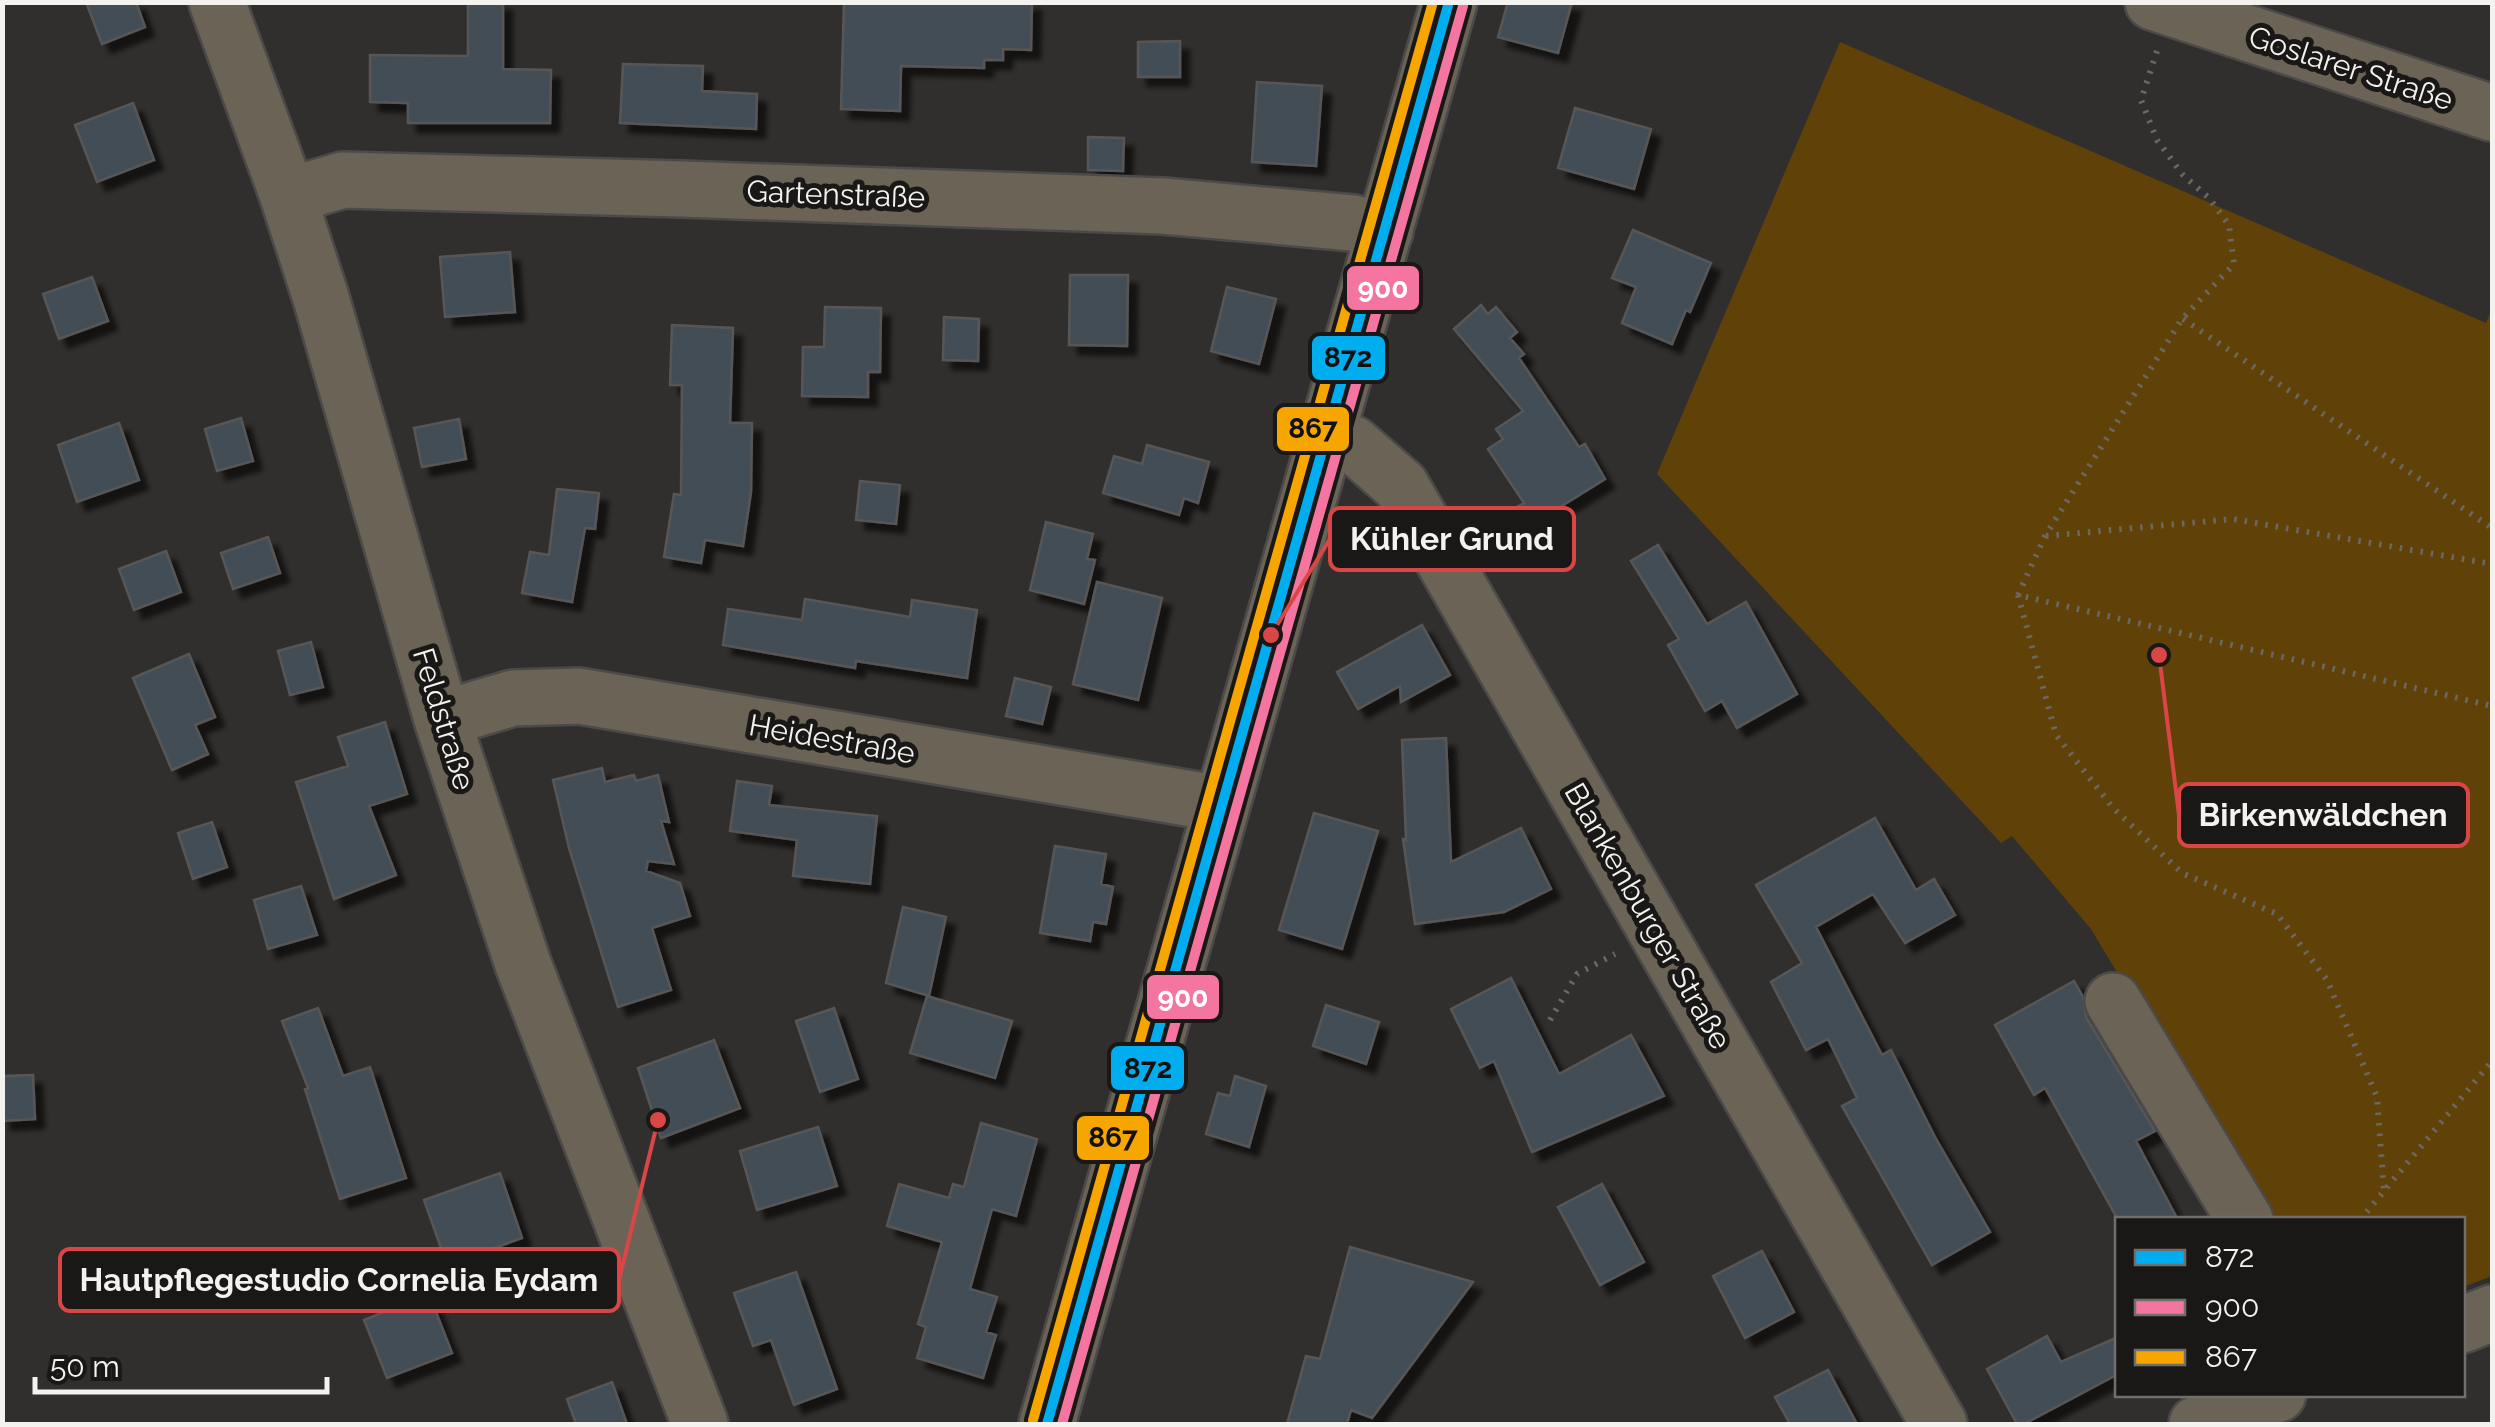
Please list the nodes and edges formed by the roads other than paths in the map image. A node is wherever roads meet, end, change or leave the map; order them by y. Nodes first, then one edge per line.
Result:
1 (217, 2) edge
2 (1449, 2) edge
3 (2162, 6) edge
4 (2492, 112) edge
5 (288, 196) junction
6 (1385, 232) junction
7 (1329, 434) junction
8 (442, 719) junction
9 (1222, 804) junction
10 (2113, 1002) dead end
11 (2242, 1217) edge
12 (2492, 1314) edge
13 (2465, 1324) edge
14 (2270, 1397) edge
15 (700, 1424) edge
16 (1047, 1424) edge
17 (1939, 1424) edge
18 (2197, 1424) edge

1 - 5 street, Feldstraße
2 - 6 street
3 - 4 street, Goslarer Straße
5 - 6 street, Gartenstraße
5 - 8 street, Feldstraße
6 - 7 street
7 - 9 street
7 - 17 street, Blankenburger Straße
8 - 9 street, Heidestraße
8 - 15 street, Feldstraße
9 - 16 street
10 - 11 street
12 - 13 street
14 - 18 street

